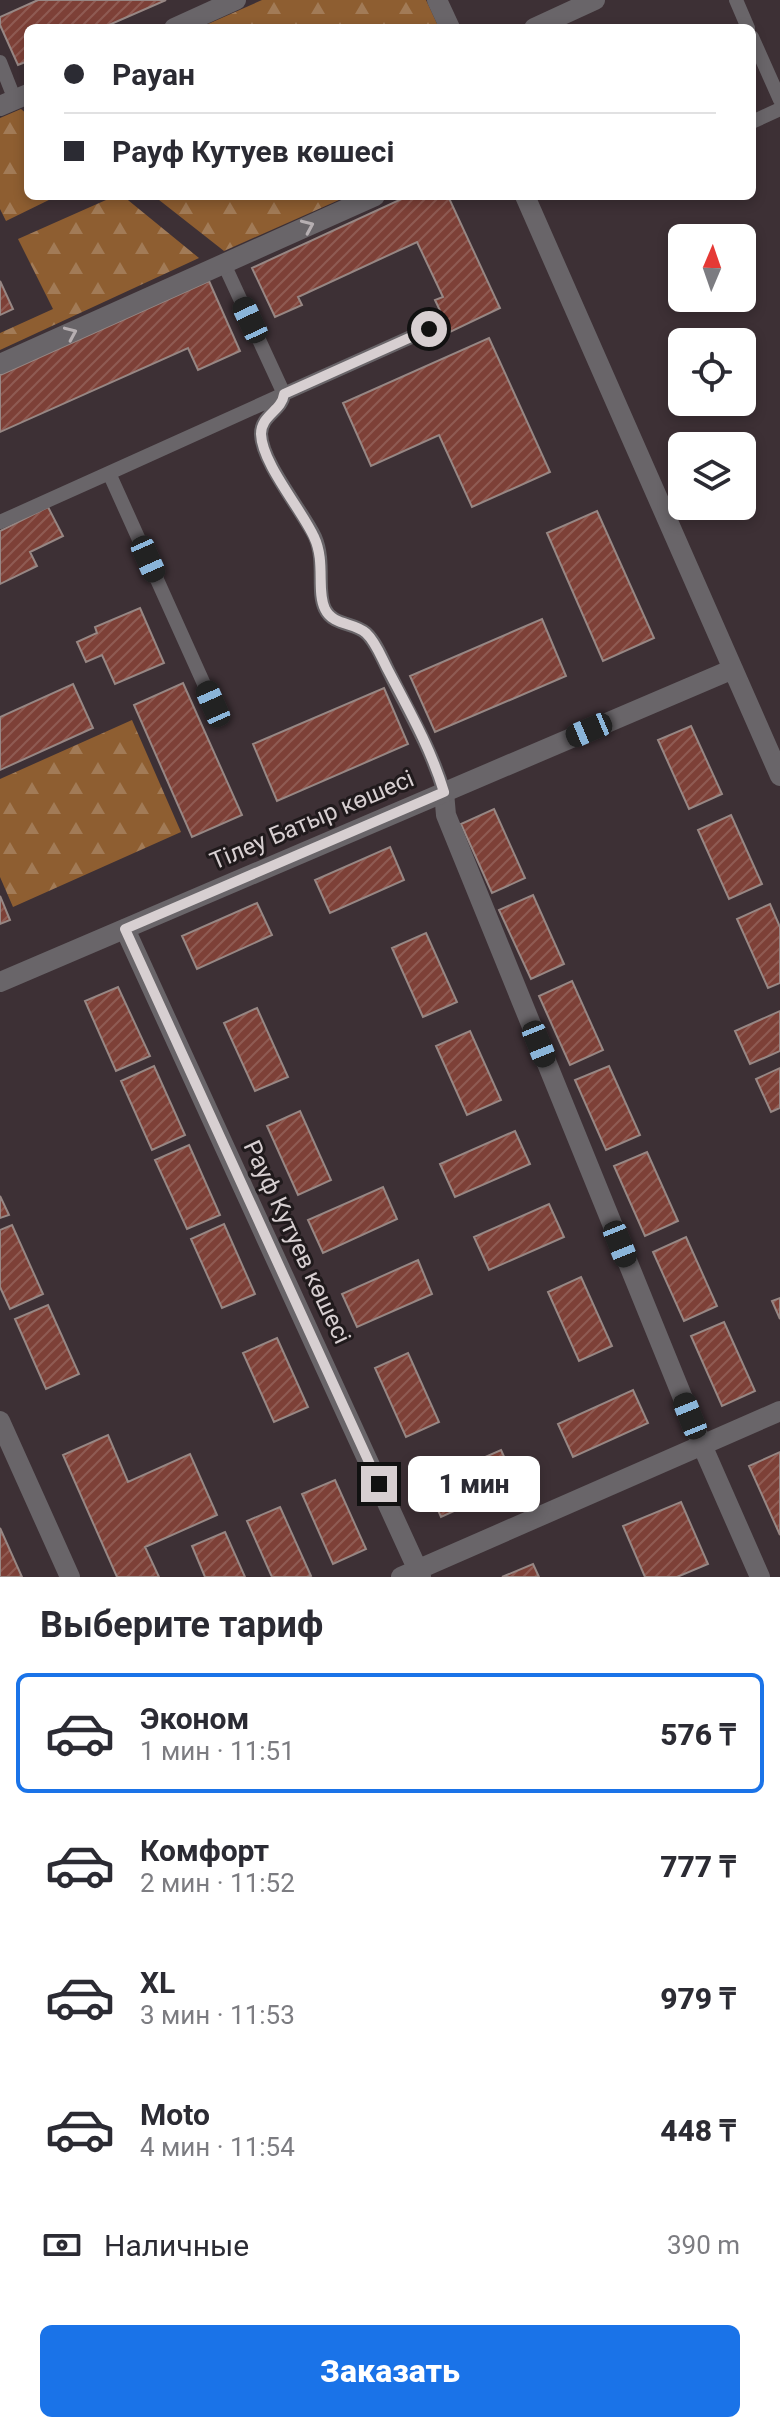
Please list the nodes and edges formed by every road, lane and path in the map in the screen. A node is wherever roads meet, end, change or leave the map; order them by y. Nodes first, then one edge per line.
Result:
1 (236, 0) edge
2 (437, 0) edge
3 (595, 0) edge
4 (736, 0) edge
5 (183, 24) edge
6 (448, 24) edge
7 (543, 24) edge
8 (746, 24) edge
9 (756, 46) edge
10 (0, 62) edge
11 (14, 100) edge
12 (780, 100) edge
13 (780, 109) edge
14 (756, 120) edge
15 (366, 200) edge
16 (527, 200) edge
17 (224, 264) junction
18 (429, 329) dead end
19 (0, 364) edge
20 (284, 394) junction
21 (109, 473) junction
22 (0, 522) edge
23 (733, 669) junction
24 (213, 704) dead end
25 (780, 776) edge
26 (444, 792) junction
27 (125, 929) junction
28 (0, 982) edge
29 (780, 1411) edge
30 (0, 1421) edge
31 (702, 1445) junction
32 (413, 1574) edge
33 (70, 1577) edge
34 (760, 1577) edge

1 - 5 street
2 - 6 street
3 - 7 street
4 - 8 lane
9 - 12 lane
10 - 11 lane
13 - 14 lane
17 -> 15 street
16 - 23 street
19 -> 17 street
17 - 20 lane
18 - 20 lane
20 - 21 lane
20 - 26 lane
21 - 22 lane
21 - 24 lane
23 - 25 street
23 - 26 street, Тілеу Батыр көшесі
26 - 27 street, Тілеу Батыр көшесі
26 - 31 street
27 - 28 street, Тілеу Батыр көшесі
27 - 32 street, Рауф Кутуев көшесі
29 - 31 street
30 - 33 street
31 - 32 street
31 - 34 street

